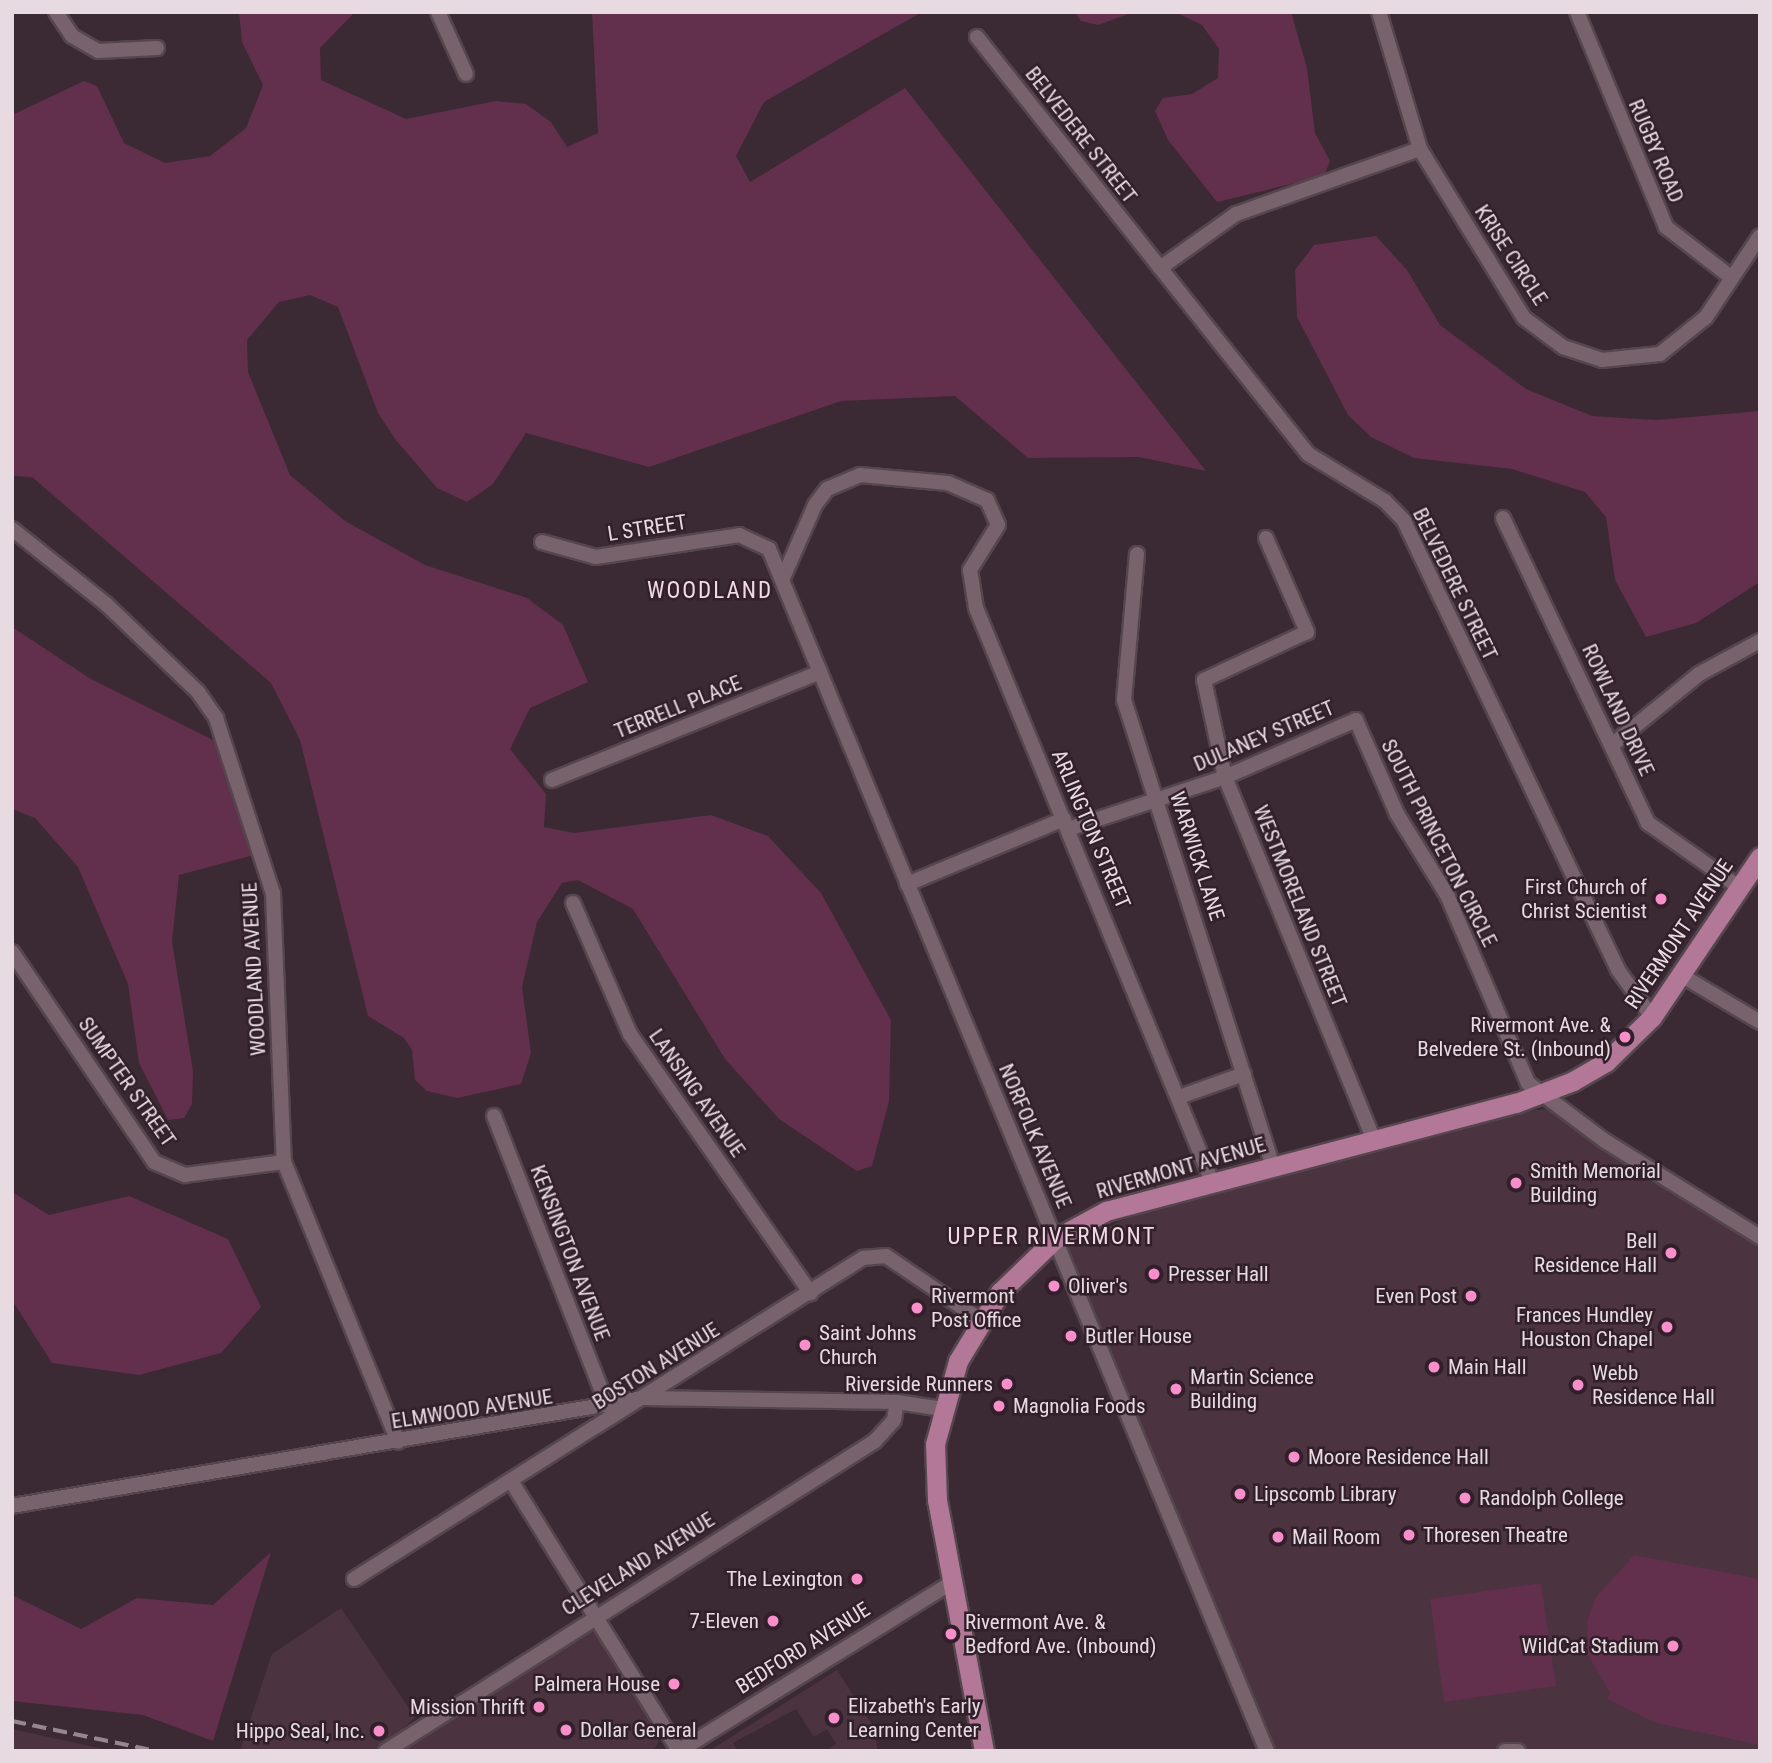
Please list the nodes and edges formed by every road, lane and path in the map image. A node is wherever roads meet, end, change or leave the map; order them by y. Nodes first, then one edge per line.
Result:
1 (55, 12) edge
2 (438, 12) edge
3 (1379, 12) edge
4 (1577, 12) edge
5 (977, 37) dead end
6 (157, 48) dead end
7 (466, 74) dead end
8 (1420, 149) junction
9 (1760, 236) edge
10 (1160, 268) junction
11 (1732, 278) junction
12 (1503, 518) dead end
13 (12, 529) edge
14 (1266, 538) dead end
15 (759, 541) joint
16 (542, 542) dead end
17 (1137, 554) dead end
18 (783, 578) junction
19 (1760, 642) edge
20 (820, 672) junction
21 (1356, 720) joint
22 (1612, 745) junction
23 (1225, 777) junction
24 (552, 780) dead end
25 (1157, 800) junction
26 (1066, 824) junction
27 (1760, 858) edge
28 (907, 884) junction
29 (1736, 885) junction
30 (573, 902) dead end
31 (12, 952) edge
32 (1681, 975) junction
33 (1652, 1017) junction
34 (1760, 1022) edge
35 (1244, 1074) junction
36 (1541, 1096) junction
37 (1179, 1097) junction
38 (494, 1116) dead end
39 (1374, 1141) junction
40 (284, 1162) junction
41 (1272, 1164) junction
42 (1211, 1179) junction
43 (1760, 1237) edge
44 (1056, 1238) junction
45 (811, 1293) junction
46 (979, 1319) junction
47 (644, 1398) junction
48 (897, 1402) junction
49 (607, 1405) junction
50 (942, 1409) junction
51 (398, 1442) junction
52 (511, 1481) junction
53 (12, 1506) edge
54 (354, 1579) dead end
55 (951, 1583) junction
56 (596, 1616) junction
57 (386, 1751) edge
58 (679, 1751) edge
59 (984, 1751) edge
60 (1267, 1751) edge
61 (1504, 1751) edge
62 (1518, 1751) edge

1 - 6 street
2 - 7 street
3 - 8 street, KRISE CIRCLE
4 - 11 street, RUGBY ROAD
5 - 10 street, BELVEDERE STREET
8 - 10 street
8 - 11 street, KRISE CIRCLE
9 - 11 street, KRISE CIRCLE
10 - 33 street, BELVEDERE STREET
12 - 22 street, ROWLAND DRIVE
13 - 40 street, WOODLAND AVENUE
14 - 23 street, WESTMORELAND STREET
15 - 16 street, L STREET
15 - 18 street, NORFOLK AVENUE
17 - 25 street, WARWICK LANE
18 - 20 street, NORFOLK AVENUE
18 - 26 street, ARLINGTON STREET
19 - 22 street
20 - 24 street, TERRELL PLACE
20 - 28 street, NORFOLK AVENUE
21 - 23 street, DULANEY STREET
21 - 36 street, SOUTH PRINCETON CIRCLE
22 - 29 street, ROWLAND DRIVE
23 - 25 street, DULANEY STREET
23 - 39 street, WESTMORELAND STREET
25 - 26 street, DULANEY STREET
25 - 35 street, WARWICK LANE
26 - 28 street, DULANEY STREET
26 - 37 street, ARLINGTON STREET
27 - 29 main road, RIVERMONT AVENUE
28 - 44 street, NORFOLK AVENUE
29 - 32 main road, RIVERMONT AVENUE
30 - 45 street, LANSING AVENUE
31 - 40 street, SUMPTER STREET
32 - 33 main road, RIVERMONT AVENUE
32 - 34 street
33 - 36 main road, RIVERMONT AVENUE
35 - 37 street
35 - 41 street, WARWICK LANE
36 - 39 main road, RIVERMONT AVENUE
36 - 43 street
37 - 42 street, ARLINGTON STREET
38 - 49 street, KENSINGTON AVENUE
39 - 41 main road, RIVERMONT AVENUE
40 - 51 street, WOODLAND AVENUE
41 - 42 main road, RIVERMONT AVENUE
42 - 44 main road, RIVERMONT AVENUE
44 - 46 main road, RIVERMONT AVENUE
44 - 60 street, NORFOLK AVENUE
45 - 46 street, BOSTON AVENUE
45 - 47 street, BOSTON AVENUE
46 - 50 main road, RIVERMONT AVENUE
47 - 48 street, ELMWOOD AVENUE
47 - 49 street, ELMWOOD AVENUE
47 - 52 street, BOSTON AVENUE
48 - 50 street, ELMWOOD AVENUE
48 - 56 street, CLEVELAND AVENUE
49 - 51 street, ELMWOOD AVENUE
50 - 55 main road, RIVERMONT AVENUE
51 - 53 street, ELMWOOD AVENUE
52 - 54 street, BOSTON AVENUE
52 - 56 street
55 - 58 street, BEDFORD AVENUE
55 - 59 main road, RIVERMONT AVENUE
56 - 57 street, CLEVELAND AVENUE
56 - 58 street
61 - 62 street

